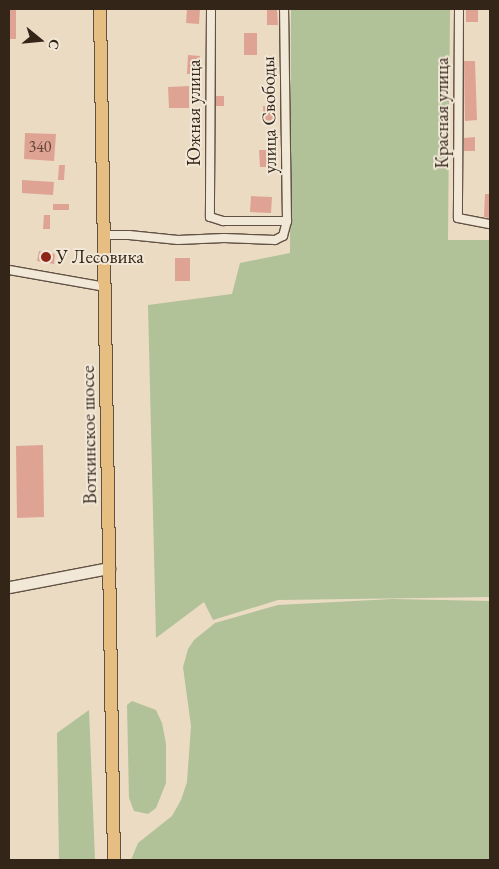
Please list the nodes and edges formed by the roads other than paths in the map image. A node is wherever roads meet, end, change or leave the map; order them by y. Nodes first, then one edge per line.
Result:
1 (100, 9) edge
2 (210, 9) edge
3 (284, 9) edge
4 (459, 9) edge
5 (287, 221) junction
6 (490, 224) edge
7 (104, 235) junction
8 (9, 270) edge
9 (105, 287) junction
10 (110, 568) junction
11 (9, 587) edge
12 (114, 860) edge

1 - 7 main road, Воткинское шоссе
2 - 5 street, Южная улица
3 - 5 street, улица Свободы
4 - 6 street, Красная улица
5 - 7 street
7 - 9 main road, Воткинское шоссе
8 - 9 street
9 - 10 main road, Воткинское шоссе
10 - 11 street
10 - 12 main road, Воткинское шоссе

